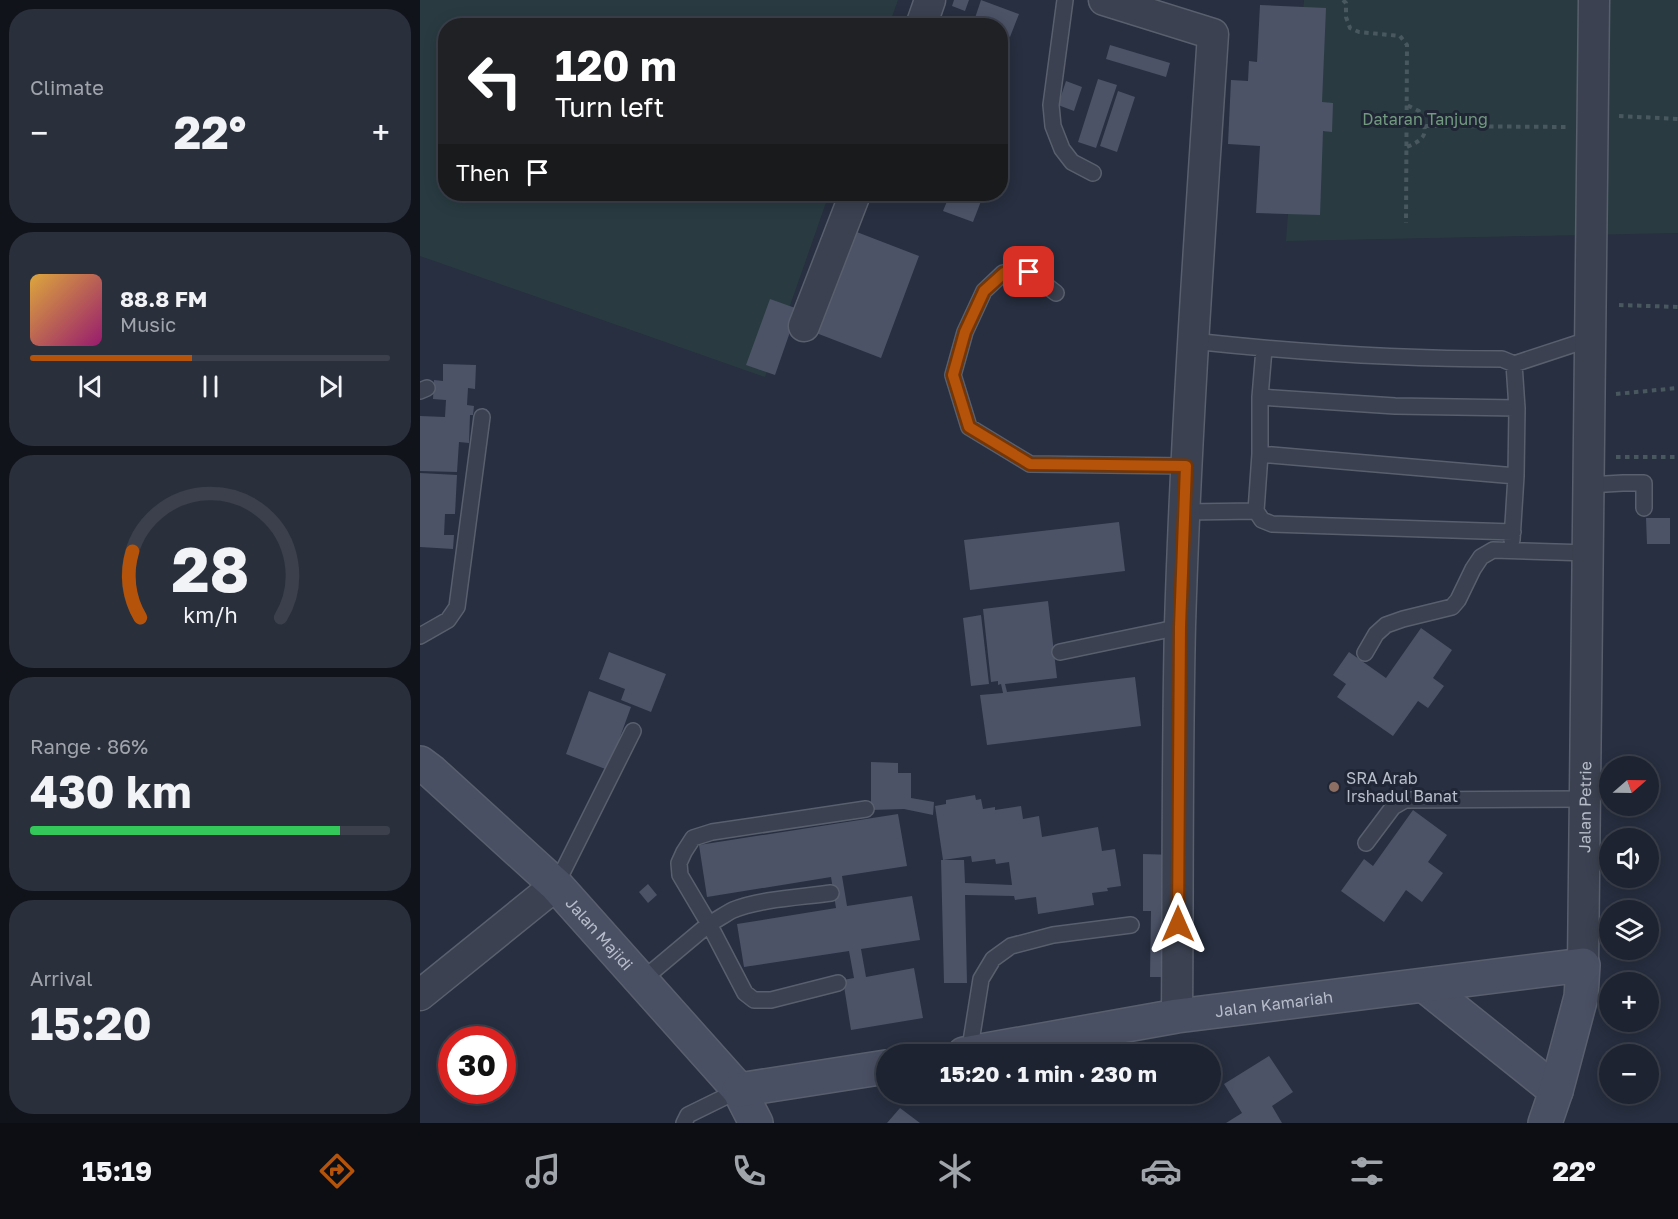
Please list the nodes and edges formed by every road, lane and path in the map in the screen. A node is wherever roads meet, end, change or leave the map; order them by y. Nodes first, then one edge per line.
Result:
1 (930, 0) edge
2 (1065, 0) edge
3 (1104, 0) edge
4 (1343, 0) edge
5 (1594, 0) edge
6 (924, 18) edge
7 (1407, 105) junction
8 (1592, 115) junction
9 (1678, 119) edge
10 (1426, 126) junction
11 (1407, 147) junction
12 (1093, 172) dead end
13 (852, 201) edge
14 (1406, 223) dead end
15 (1056, 293) dead end
16 (1590, 304) junction
17 (1678, 307) edge
18 (804, 326) dead end
19 (1590, 339) junction
20 (1192, 341) junction
21 (1264, 349) junction
22 (1514, 364) junction
23 (1678, 388) edge
24 (1589, 396) junction
25 (1260, 397) junction
26 (1517, 408) junction
27 (482, 417) dead end
28 (1260, 454) junction
29 (1678, 458) edge
30 (1186, 466) junction
31 (1588, 471) junction
32 (1516, 476) junction
33 (1644, 508) dead end
34 (1256, 511) junction
35 (1185, 513) junction
36 (1513, 532) junction
37 (1512, 550) junction
38 (1588, 553) junction
39 (1180, 627) junction
40 (420, 636) edge
41 (1060, 652) dead end
42 (1365, 653) dead end
43 (633, 731) dead end
44 (424, 774) edge
45 (1585, 799) junction
46 (866, 809) dead end
47 (1366, 843) dead end
48 (556, 885) junction
49 (831, 892) dead end
50 (709, 924) junction
51 (1131, 925) dead end
52 (1583, 965) junction
53 (641, 981) junction
54 (838, 983) dead end
55 (1425, 986) junction
56 (420, 995) edge
57 (1177, 1016) junction
58 (971, 1044) edge
59 (1024, 1044) edge
60 (876, 1069) edge
61 (739, 1090) junction
62 (1549, 1114) edge
63 (684, 1123) edge
64 (756, 1123) edge

1 - 6 street
2 - 12 lane
3 - 20 street
4 - 7 path
5 - 8 street, Jalan Petrie
7 - 10 path
7 - 11 path
8 - 9 path
8 - 10 path
8 - 16 street, Jalan Petrie
10 - 11 path
11 - 14 path
13 - 18 street
15 - 30 lane
16 - 17 path
16 - 19 street, Jalan Petrie
19 - 22 lane
19 - 24 street, Jalan Petrie
20 - 21 lane
20 - 30 street
21 - 22 lane
21 - 25 lane
22 - 26 lane
23 - 24 path
24 - 31 street, Jalan Petrie
25 - 26 lane
25 - 28 lane
26 - 32 lane
27 - 40 lane
28 - 32 lane
28 - 34 lane
29 - 31 path
30 - 35 street
31 - 33 lane
31 - 38 street, Jalan Petrie
32 - 36 lane
34 - 35 lane
34 - 36 lane
35 - 39 street
36 - 37 lane
37 - 38 lane
37 - 42 lane
38 - 45 street, Jalan Petrie
39 - 41 lane
39 - 57 street
43 - 48 lane
44 - 48 street, Jalan Majidi
45 - 47 lane
45 - 52 street, Jalan Petrie
46 - 50 lane
48 - 53 street, Jalan Majidi
48 - 56 street
49 - 50 lane
50 - 53 lane
50 - 54 lane
51 - 58 lane
52 - 55 street, Jalan Kamariah
52 - 62 street, Jalan Petrie
53 - 61 street, Jalan Majidi
55 - 57 street, Jalan Kamariah
55 - 62 street
57 - 59 street, Jalan Kamariah
60 - 61 street
61 - 63 lane
61 - 64 street, Jalan Majidi

